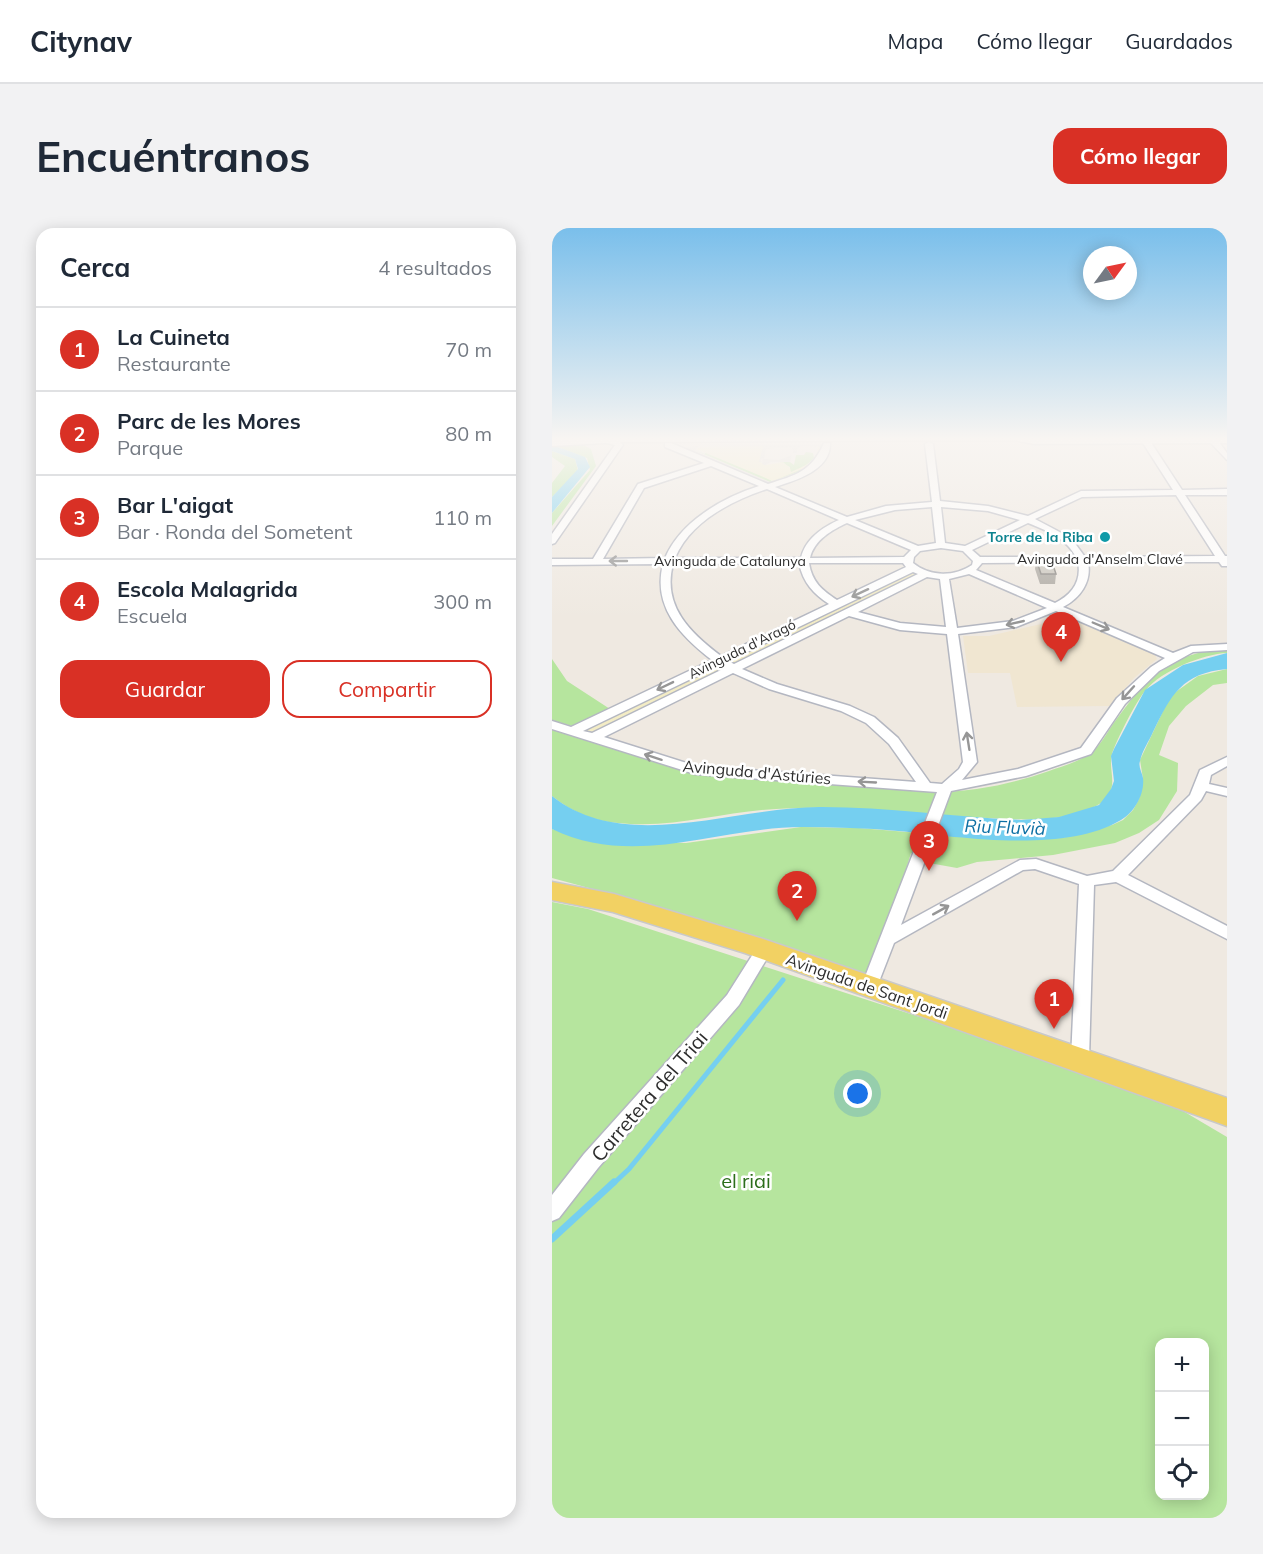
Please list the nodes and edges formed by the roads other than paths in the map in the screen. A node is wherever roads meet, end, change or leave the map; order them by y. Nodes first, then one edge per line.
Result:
1 (581, 497) edge
2 (635, 497) edge
3 (742, 497) edge
4 (792, 497) edge
5 (935, 497) edge
6 (1074, 497) edge
7 (1182, 497) edge
8 (936, 504) junction
9 (1028, 519) junction
10 (847, 520) junction
11 (552, 541) edge
12 (941, 545) junction
13 (917, 549) junction
14 (966, 549) junction
15 (1082, 559) junction
16 (803, 560) junction
17 (978, 560) junction
18 (667, 561) junction
19 (552, 562) edge
20 (596, 562) junction
21 (1225, 562) edge
22 (910, 564) junction
23 (969, 571) junction
24 (926, 574) junction
25 (944, 576) junction
26 (836, 604) junction
27 (1057, 608) junction
28 (849, 612) junction
29 (951, 631) junction
30 (1227, 647) edge
31 (1173, 657) junction
32 (718, 660) junction
33 (733, 669) junction
34 (552, 725) edge
35 (573, 731) junction
36 (594, 737) junction
37 (1227, 761) edge
38 (925, 785) junction
39 (1202, 786) junction
40 (945, 788) junction
41 (1227, 792) edge
42 (1118, 876) junction
43 (1087, 881) junction
44 (552, 891) edge
45 (1227, 933) edge
46 (890, 938) junction
47 (764, 950) junction
48 (869, 987) junction
49 (1080, 1059) junction
50 (1178, 1093) junction
51 (1227, 1112) edge
52 (1227, 1128) edge
53 (552, 1211) edge

1 - 11 street
2 - 20 street
3 - 18 street
4 - 10 street
5 - 8 street
6 - 9 street
7 - 21 street
8 - 9 street
8 - 10 street
8 - 12 street
9 - 14 street
9 - 15 street
10 - 13 street
10 - 16 street
12 - 13 street
12 - 14 street
13 - 22 street
14 - 17 street
15 - 17 street, Avinguda d'Anselm Clavé
15 - 21 street, Avinguda d'Anselm Clavé
15 - 27 street
16 - 18 street, Avinguda de Catalunya
16 - 22 street, Avinguda de Catalunya
16 - 26 street
17 - 23 street
18 -> 20 street, Avinguda de Catalunya
18 - 32 street
19 - 20 street, Avinguda de Catalunya
22 - 24 street
22 -> 26 street, Avinguda d'Aragó
23 - 25 street
23 - 27 street
24 - 25 street
24 - 28 street, Avinguda d'Aragó
25 - 29 street
26 - 32 street, Avinguda d'Aragó
27 -> 29 street
27 -> 31 street
28 - 29 street
28 - 33 street, Avinguda d'Aragó
40 -> 29 street
30 - 31 street, Avinguda d'Astúries
31 -> 40 street, Avinguda d'Astúries
32 - 33 street
32 -> 35 street, Avinguda d'Aragó
33 - 36 street, Avinguda d'Aragó
33 - 38 street
34 - 35 street, Avinguda d'Astúries
35 - 36 street, Avinguda d'Astúries
38 -> 36 street, Avinguda d'Astúries
37 - 39 street
38 - 40 street, Avinguda d'Astúries
39 - 41 street
39 - 42 street
40 - 46 street
42 - 43 street
42 - 45 street
46 -> 43 street
43 - 49 street
44 - 47 main road, Avinguda de Sant Jordi
46 - 48 street
47 - 48 main road, Avinguda de Sant Jordi
47 - 53 street, Carretera del Triai
48 - 49 main road, Avinguda de Sant Jordi
49 - 50 main road, Avinguda de Sant Jordi
50 - 51 main road, Avinguda de Sant Jordi
50 - 52 main road, Avinguda de Sant Jordi

